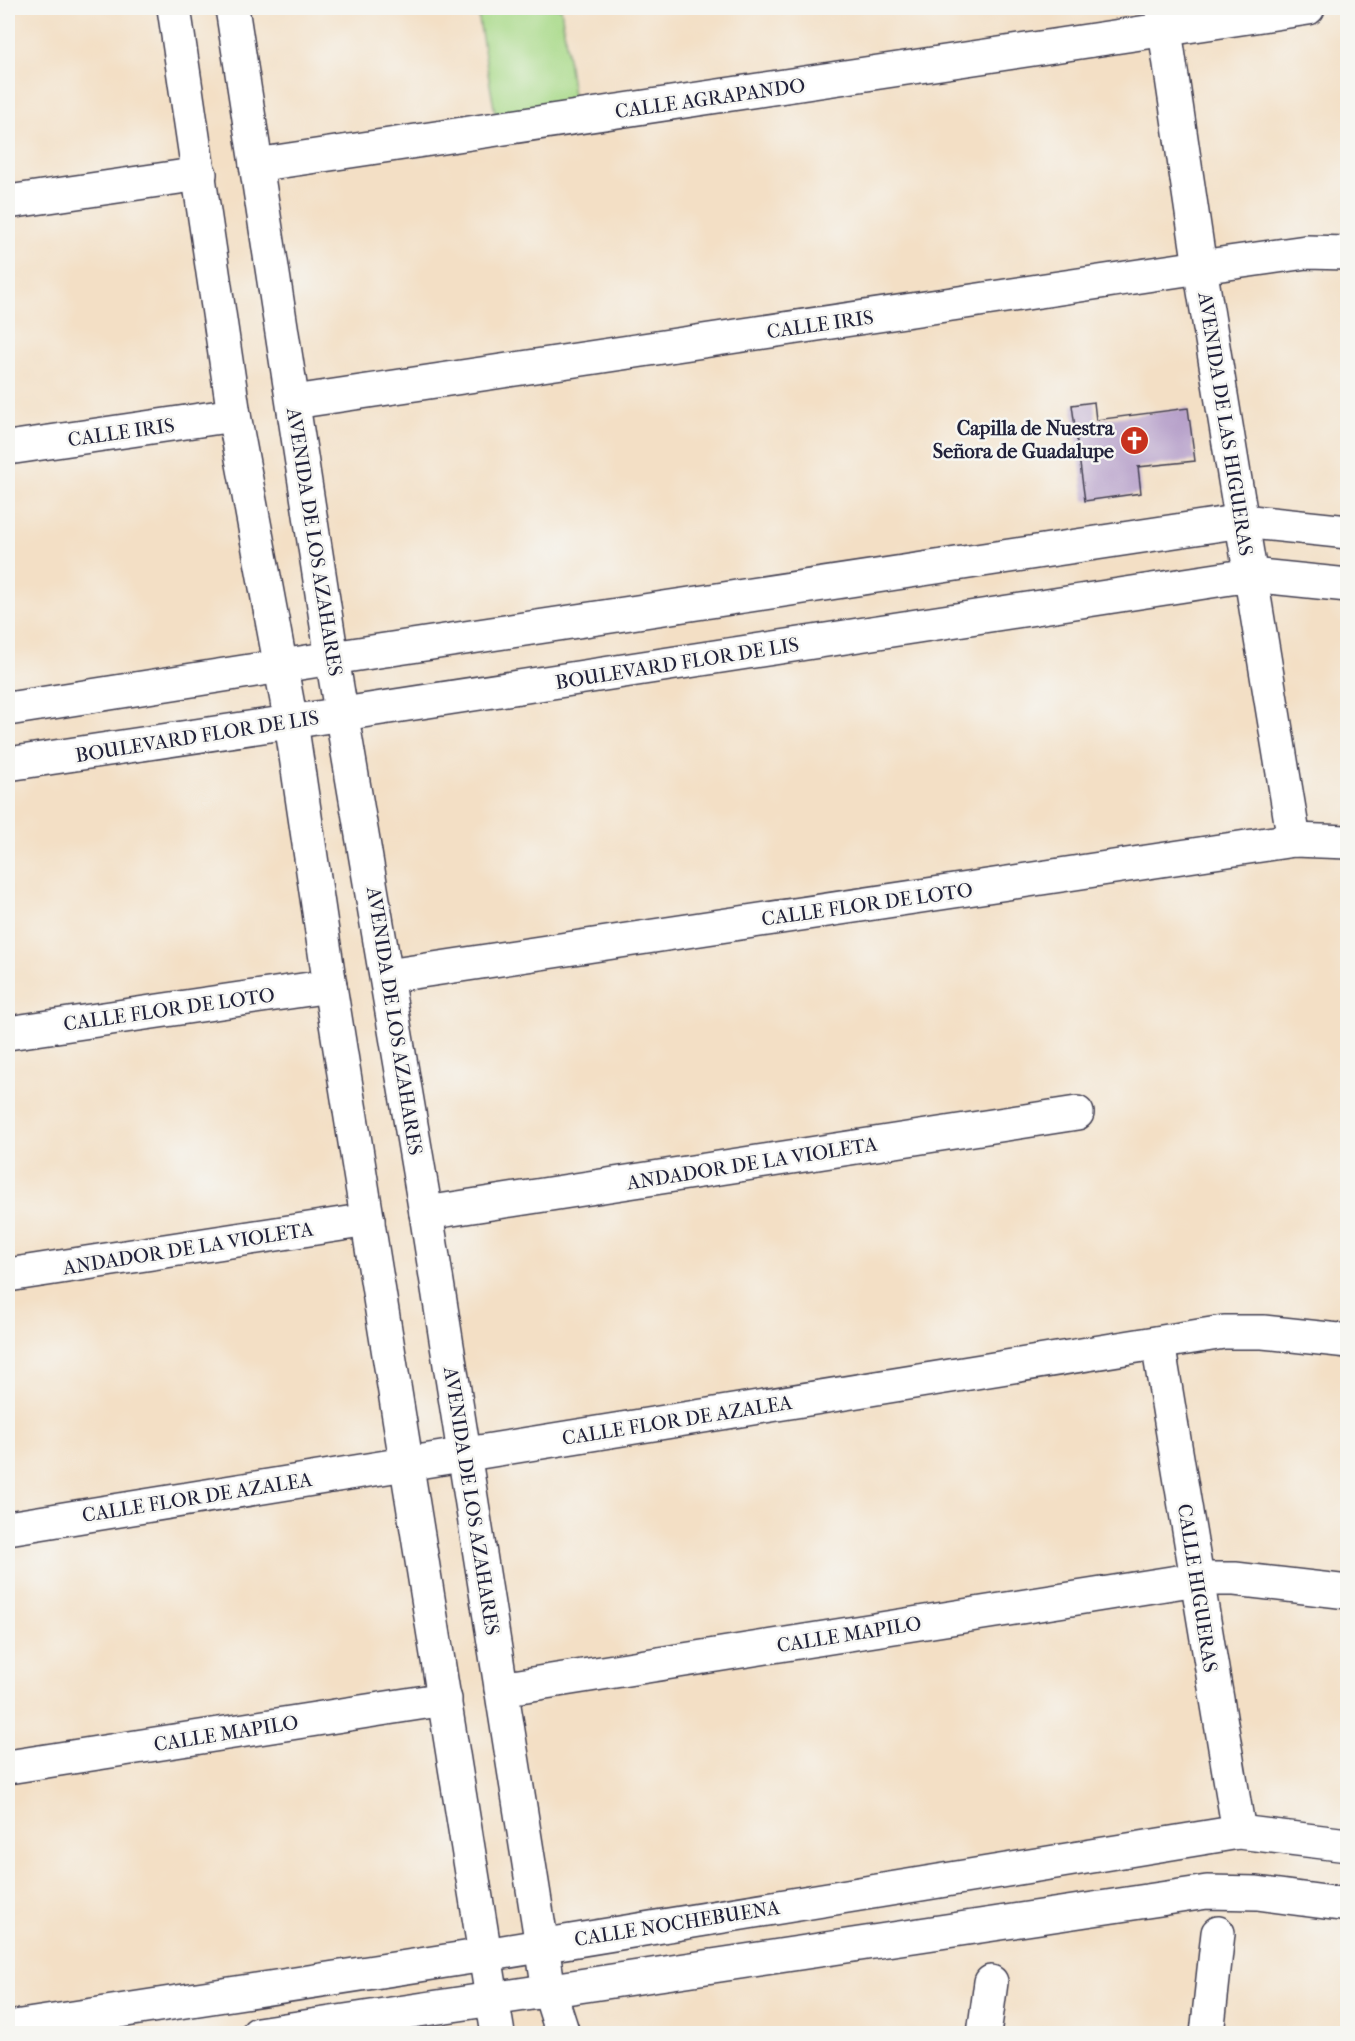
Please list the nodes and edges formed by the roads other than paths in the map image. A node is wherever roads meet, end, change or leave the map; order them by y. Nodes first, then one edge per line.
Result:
1 (174, 8) edge
2 (232, 8) edge
3 (1308, 8) edge
4 (1163, 19) edge
5 (256, 165) junction
6 (200, 174) junction
7 (8, 202) edge
8 (1347, 253) edge
9 (1200, 267) junction
10 (294, 402) junction
11 (234, 415) junction
12 (8, 448) edge
13 (1242, 521) junction
14 (1347, 532) edge
15 (1250, 575) junction
16 (1347, 585) edge
17 (332, 658) junction
18 (282, 667) junction
19 (8, 709) edge
20 (343, 714) junction
21 (291, 722) junction
22 (8, 765) edge
23 (1294, 840) junction
24 (1347, 842) edge
25 (387, 976) junction
26 (330, 986) junction
27 (8, 1033) edge
28 (1077, 1113) dead end
29 (426, 1213) junction
30 (368, 1221) junction
31 (8, 1275) edge
32 (1347, 1341) edge
33 (1158, 1343) junction
34 (464, 1454) junction
35 (407, 1463) junction
36 (8, 1528) edge
37 (1197, 1579) junction
38 (1347, 1592) edge
39 (501, 1689) junction
40 (445, 1699) junction
41 (8, 1767) edge
42 (1239, 1832) junction
43 (1347, 1845) edge
44 (1347, 1905) edge
45 (1218, 1933) dead end
46 (542, 1945) junction
47 (485, 1954) junction
48 (991, 1982) dead end
49 (549, 1990) junction
50 (492, 1998) junction
51 (8, 2028) edge
52 (258, 2034) edge
53 (498, 2034) edge
54 (563, 2034) edge
55 (984, 2034) edge
56 (1207, 2034) edge

1 - 6 street
2 - 5 street, AVENIDA DE LOS AZAHARES
3 - 4 street, CALLE AGRAPANDO
4 - 5 street, CALLE AGRAPANDO
4 - 9 street, AVENIDA DE LAS HIGUERAS
5 - 10 street, AVENIDA DE LOS AZAHARES
6 - 7 street
6 - 11 street
8 - 9 street, CALLE IRIS
9 - 10 street, CALLE IRIS
9 - 13 street, AVENIDA DE LAS HIGUERAS
10 - 17 street, AVENIDA DE LOS AZAHARES
11 - 12 street, CALLE IRIS
11 - 18 street
13 - 14 street
13 - 15 street, AVENIDA DE LAS HIGUERAS
13 - 17 street
15 - 16 street, BOULEVARD FLOR DE LIS
15 - 20 street, BOULEVARD FLOR DE LIS
15 - 23 street, AVENIDA DE LAS HIGUERAS
17 - 18 street
17 - 20 street, AVENIDA DE LOS AZAHARES
18 - 19 street
18 - 21 street
20 - 21 street, BOULEVARD FLOR DE LIS
20 - 25 street, AVENIDA DE LOS AZAHARES
21 - 22 street, BOULEVARD FLOR DE LIS
21 - 26 street
23 - 24 street, CALLE FLOR DE LOTO
23 - 25 street, CALLE FLOR DE LOTO
25 - 29 street, AVENIDA DE LOS AZAHARES
26 - 27 street, CALLE FLOR DE LOTO
26 - 30 street
28 - 29 street, ANDADOR DE LA VIOLETA
29 - 34 street, AVENIDA DE LOS AZAHARES
30 - 31 street, ANDADOR DE LA VIOLETA
30 - 35 street
32 - 33 street, CALLE FLOR DE AZALEA
33 - 34 street, CALLE FLOR DE AZALEA
33 - 37 street, CALLE HIGUERAS
34 - 35 street, CALLE FLOR DE AZALEA
34 - 39 street, AVENIDA DE LOS AZAHARES
35 - 36 street, CALLE FLOR DE AZALEA
35 - 40 street
37 - 38 street, CALLE MAPILO
37 - 39 street, CALLE MAPILO
37 - 42 street, CALLE HIGUERAS
39 - 46 street, AVENIDA DE LOS AZAHARES
40 - 41 street, CALLE MAPILO
40 - 47 street
42 - 43 street, CALLE NOCHEBUENA
42 - 46 street, CALLE NOCHEBUENA
44 - 49 street
45 - 56 street
46 - 47 street, CALLE NOCHEBUENA
46 - 49 street, AVENIDA DE LOS AZAHARES
47 - 50 street
47 - 51 street, CALLE NOCHEBUENA
48 - 55 street
49 - 50 street
49 - 54 street, AVENIDA DE LOS AZAHARES
50 - 52 street
50 - 53 street

